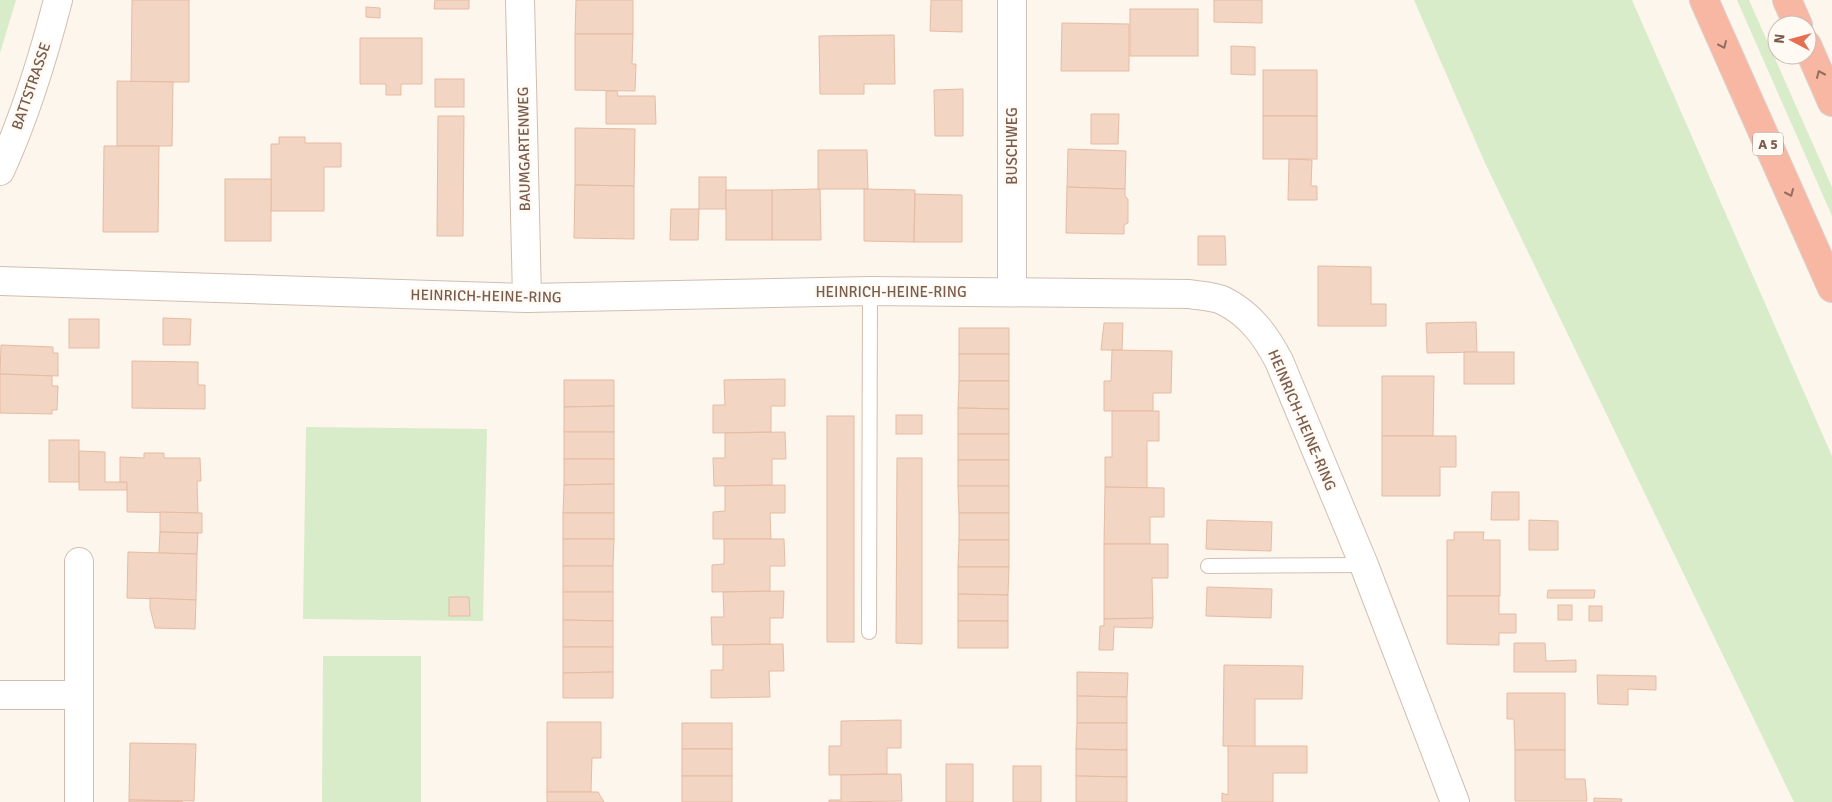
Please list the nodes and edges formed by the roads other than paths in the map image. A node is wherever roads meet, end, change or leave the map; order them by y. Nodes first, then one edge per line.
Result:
1 (58, 0) edge
2 (520, 0) edge
3 (1012, 0) edge
4 (1704, 0) edge
5 (1787, 0) edge
6 (1794, 15) edge
7 (1815, 65) edge
8 (1832, 102) edge
9 (0, 171) edge
10 (0, 281) edge
11 (1832, 288) edge
12 (870, 292) junction
13 (1012, 292) junction
14 (527, 298) junction
15 (79, 562) dead end
16 (1364, 565) junction
17 (1208, 566) dead end
18 (869, 632) dead end
19 (0, 695) edge
20 (79, 695) junction
21 (78, 802) edge
22 (1456, 802) edge

1 - 9 street, BATTSTRASSE
2 - 14 street, BAUMGARTENWEG
3 - 13 street, BUSCHWEG
4 -> 11 highway, A 5
5 - 6 highway
8 -> 7 highway
10 - 14 street, HEINRICH-HEINE-RING
12 - 13 street, HEINRICH-HEINE-RING
12 - 14 street, HEINRICH-HEINE-RING
12 - 18 lane
13 - 16 street, HEINRICH-HEINE-RING
15 - 20 street
16 - 17 lane
16 - 22 street, HEINRICH-HEINE-RING
19 - 20 street
20 - 21 street

